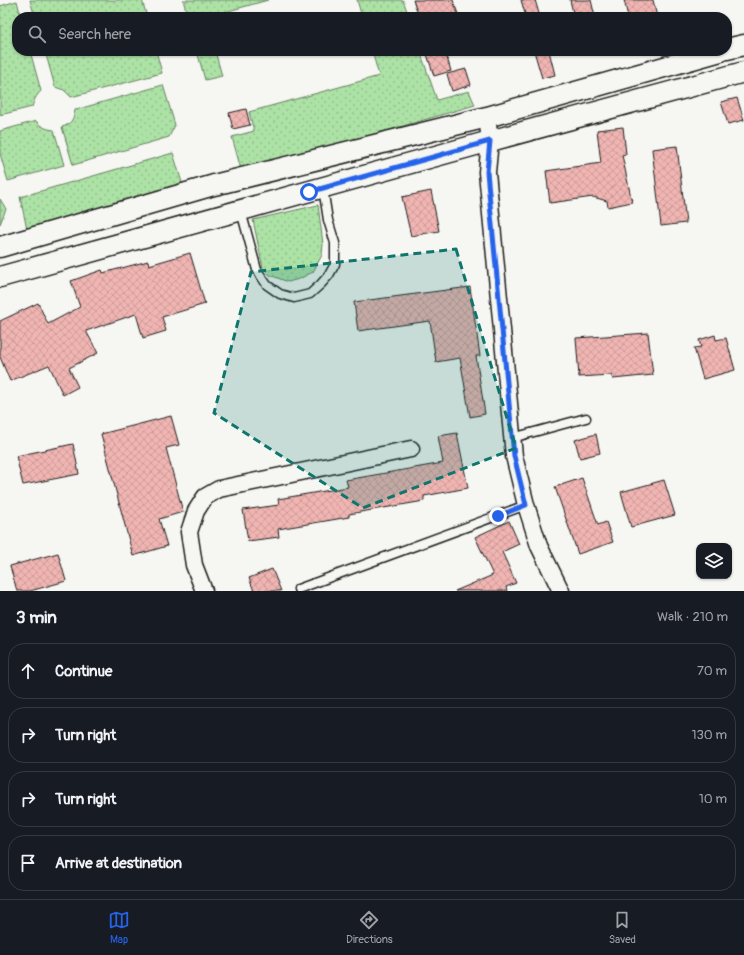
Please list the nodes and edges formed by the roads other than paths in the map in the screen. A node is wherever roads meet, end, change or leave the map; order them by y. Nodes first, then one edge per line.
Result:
1 (744, 44) edge
2 (732, 48) edge
3 (703, 56) edge
4 (744, 72) edge
5 (487, 117) junction
6 (490, 141) junction
7 (323, 188) junction
8 (241, 211) junction
9 (0, 247) edge
10 (0, 277) edge
11 (586, 418) dead end
12 (512, 438) junction
13 (411, 449) dead end
14 (526, 505) junction
15 (298, 589) dead end
16 (204, 591) edge
17 (561, 591) edge

1 - 2 street
3 - 5 street
4 - 6 street
5 - 6 street
5 - 9 street
6 - 7 street
6 - 12 street
7 - 8 street
7 - 8 lane
8 - 10 street
11 - 12 lane
12 - 14 street
13 - 16 street
14 - 15 lane
14 - 17 street

